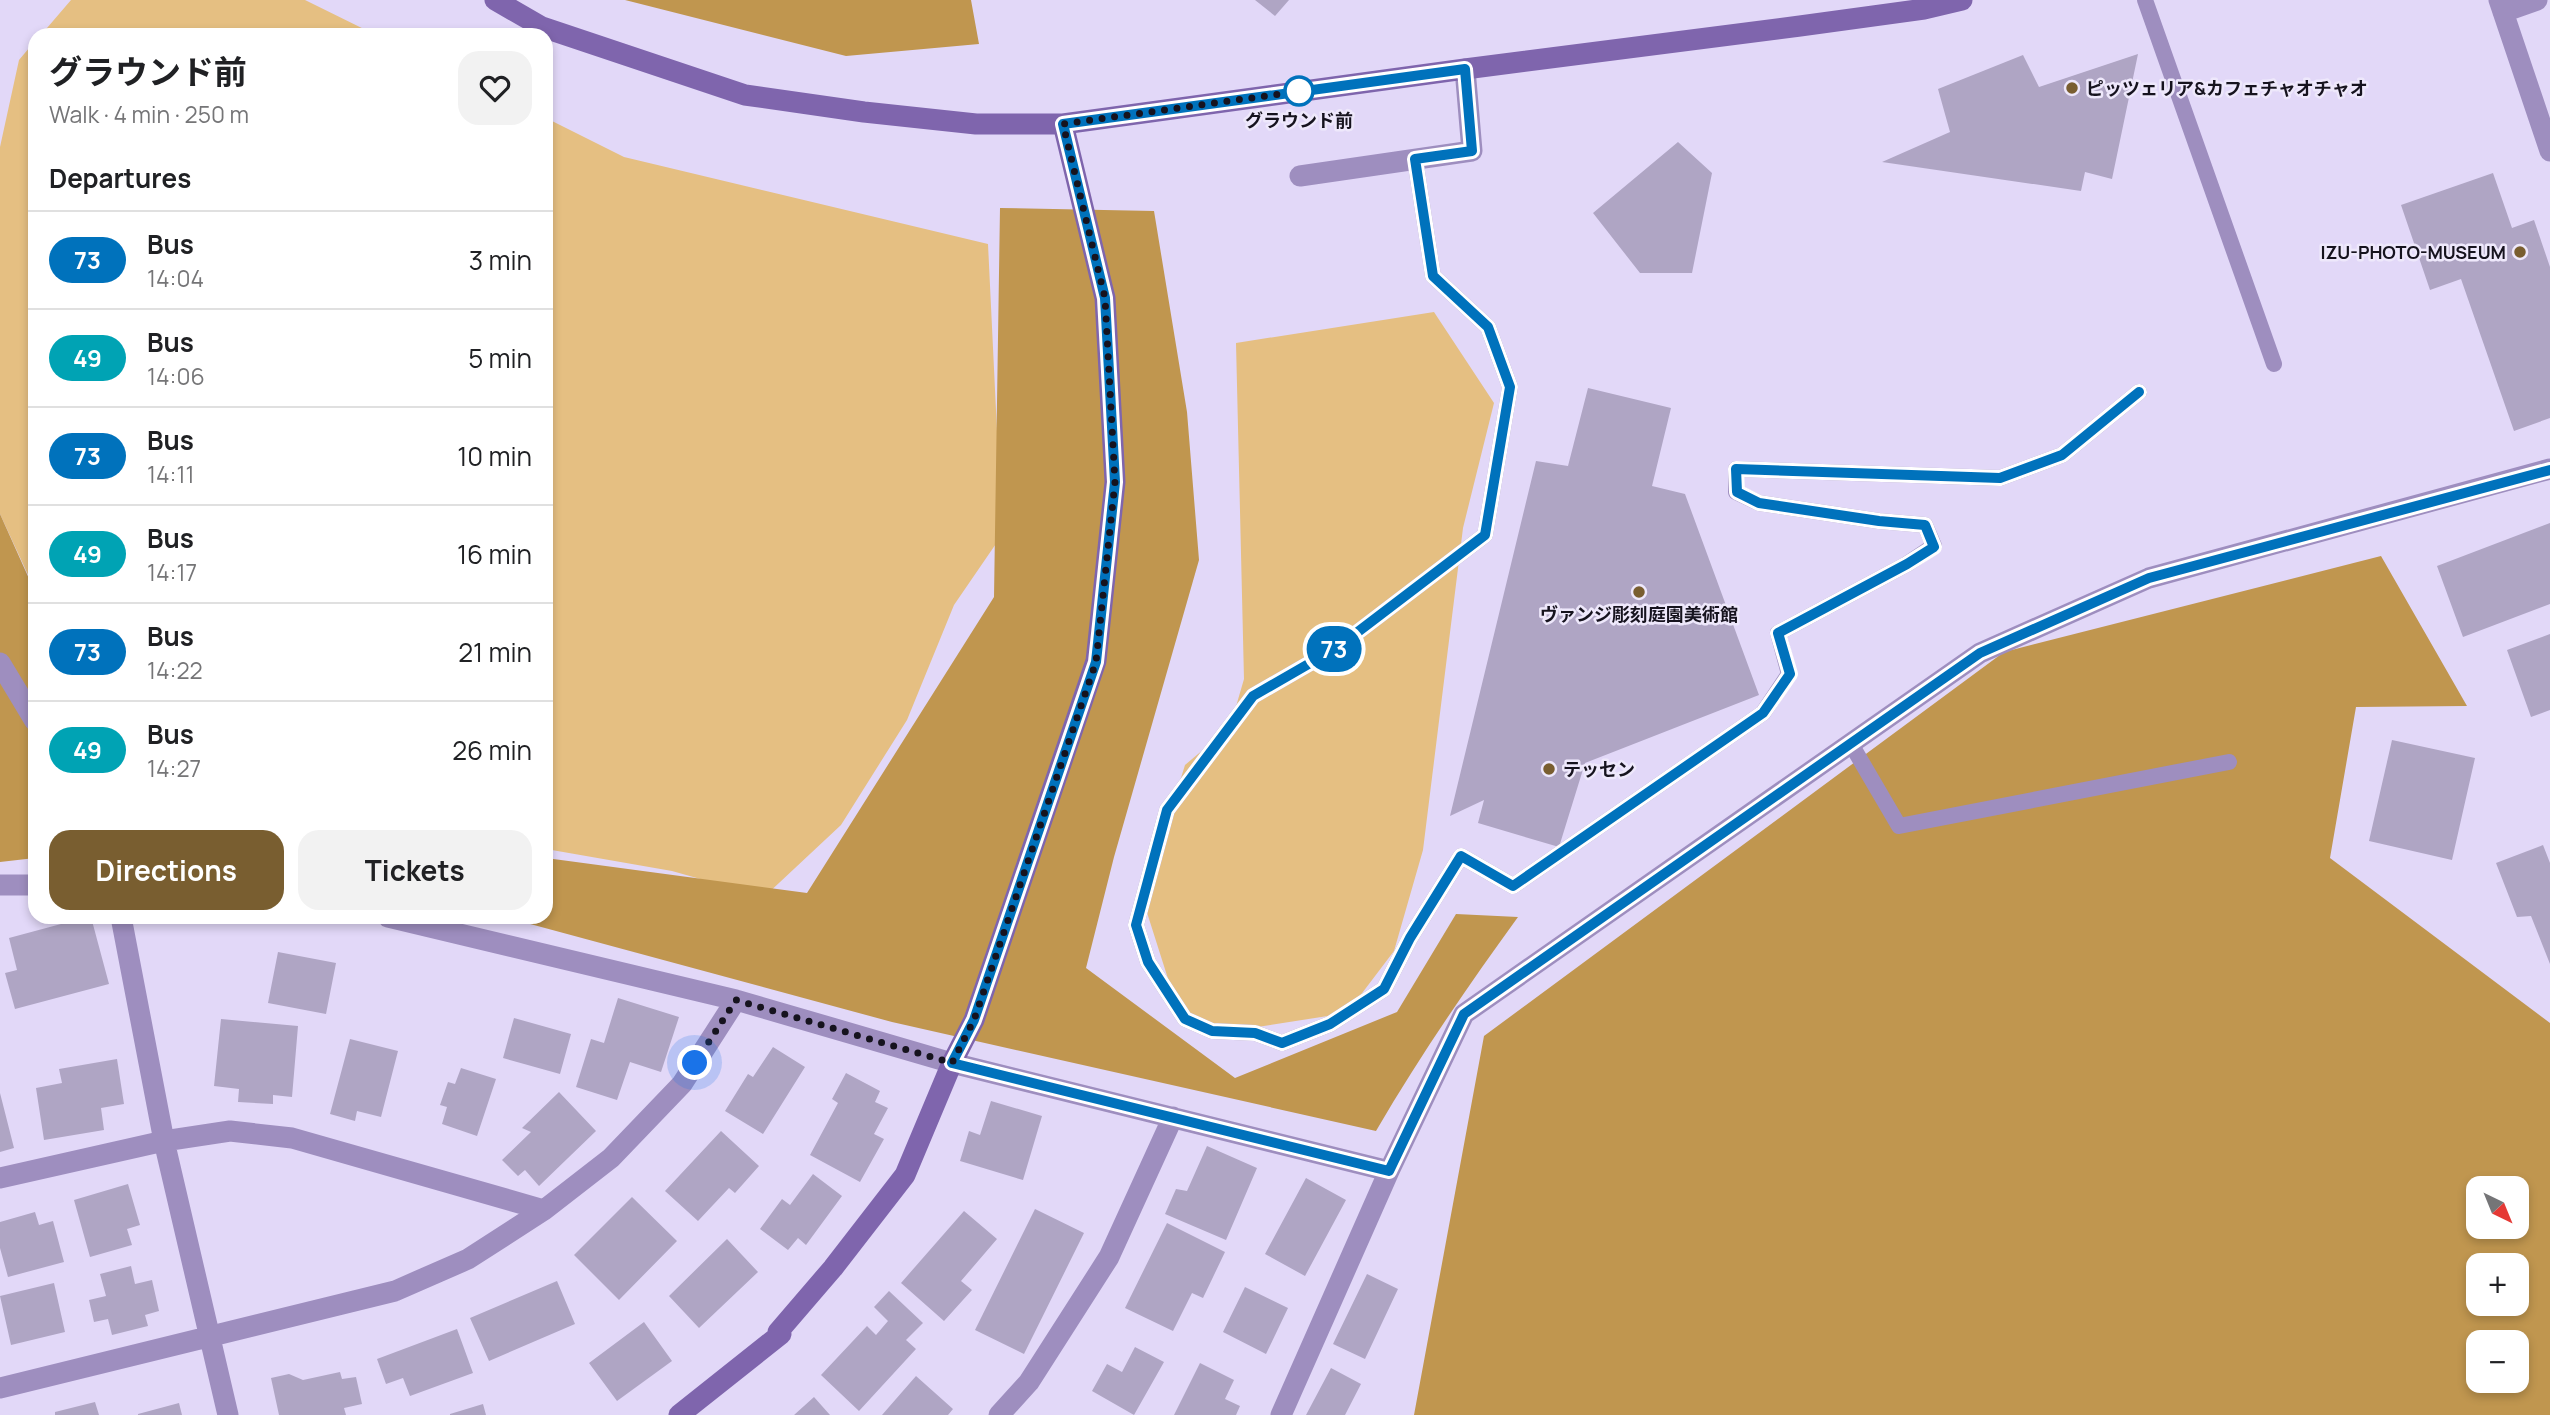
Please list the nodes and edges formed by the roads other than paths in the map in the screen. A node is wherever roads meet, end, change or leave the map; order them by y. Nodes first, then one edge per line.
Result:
1 (495, 0) edge
2 (1962, 0) edge
3 (2145, 0) edge
4 (2537, 0) edge
5 (2501, 6) edge
6 (545, 28) edge
7 (553, 31) edge
8 (1465, 69) junction
9 (1063, 124) junction
10 (2550, 150) edge
11 (1415, 159) junction
12 (1300, 176) dead end
13 (2274, 364) dead end
14 (2139, 392) dead end
15 (2550, 470) edge
16 (0, 663) edge
17 (28, 709) edge
18 (1851, 744) junction
19 (2229, 762) dead end
20 (0, 885) edge
21 (28, 885) edge
22 (122, 924) edge
23 (417, 924) edge
24 (736, 1000) junction
25 (952, 1063) junction
26 (1173, 1117) junction
27 (164, 1141) junction
28 (1389, 1171) junction
29 (0, 1178) edge
30 (544, 1210) junction
31 (210, 1336) junction
32 (0, 1388) edge
33 (684, 1414) edge
34 (228, 1415) edge
35 (999, 1415) edge
36 (1281, 1415) edge

1 - 6 street
2 - 8 street
3 - 13 lane
4 - 5 street
5 - 10 street
7 - 9 street
8 - 9 street
8 - 11 street
9 - 25 street
11 - 12 street
11 - 14 lane
15 - 18 street
16 - 17 street
18 - 19 lane
18 - 28 street
20 - 21 street
22 - 27 street
23 - 24 street
24 - 25 street
24 - 30 street
25 - 26 street
25 - 33 street
26 - 28 street
26 - 35 street
27 - 29 street
27 - 30 street
27 - 31 street
28 - 36 street
30 - 31 street
31 - 32 street
31 - 34 street

